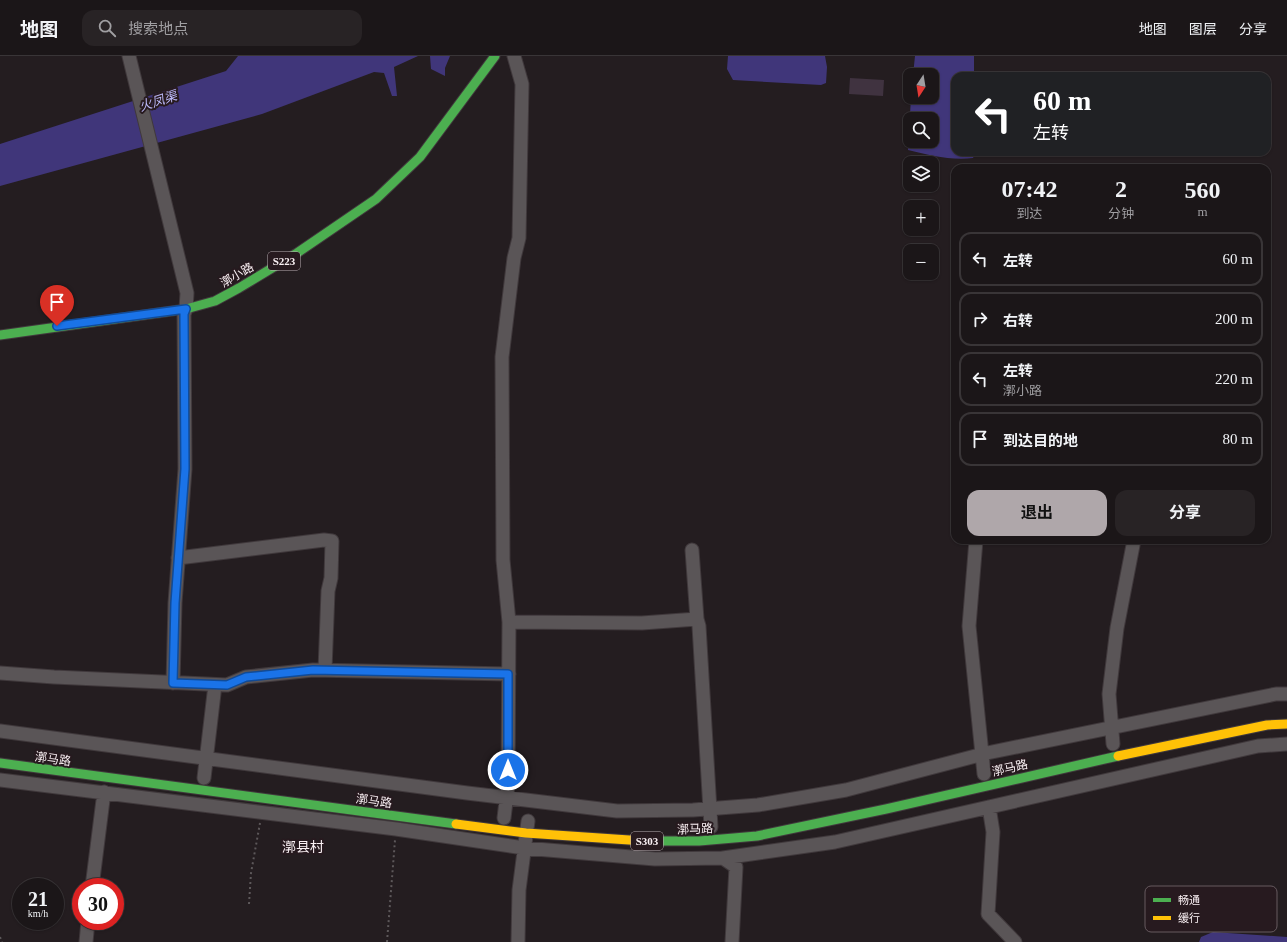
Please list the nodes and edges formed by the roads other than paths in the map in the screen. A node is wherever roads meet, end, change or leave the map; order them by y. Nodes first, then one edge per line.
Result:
1 (130, 56) edge
2 (495, 56) edge
3 (514, 56) edge
4 (186, 309) junction
5 (0, 335) edge
6 (976, 544) edge
7 (1133, 544) edge
8 (692, 550) dead end
9 (178, 558) junction
10 (697, 619) junction
11 (509, 622) junction
12 (325, 670) junction
13 (0, 673) edge
14 (508, 674) junction
15 (173, 683) junction
16 (215, 685) junction
17 (1287, 694) edge
18 (1287, 724) edge
19 (1111, 728) junction
20 (0, 731) edge
21 (1113, 744) dead end
22 (1287, 744) edge
23 (982, 754) junction
24 (207, 758) junction
25 (0, 764) edge
26 (984, 774) dead end
27 (204, 778) dead end
28 (0, 780) edge
29 (104, 792) junction
30 (506, 798) junction
31 (989, 807) junction
32 (710, 808) junction
33 (517, 821) junction
34 (710, 827) dead end
35 (524, 848) junction
36 (723, 858) junction
37 (93, 878) edge
38 (87, 930) edge
39 (86, 942) edge
40 (518, 942) edge
41 (732, 942) edge
42 (1015, 942) edge

1 - 4 street
2 - 4 main road, 漷小路 / S223
3 - 11 street
4 - 5 main road, 漷小路 / S223
4 - 9 street
6 - 23 street
7 - 19 street
8 - 10 street
9 - 12 street
9 - 15 street
10 - 11 street
10 - 32 street
11 - 14 street
12 - 14 street
12 - 16 street
13 - 15 street
14 - 30 street
15 - 16 street
16 - 24 street
17 - 19 street
18 - 33 main road, 漷马路 / S303
19 - 21 street
19 - 23 street
20 - 24 street
22 - 31 street
23 - 26 street
23 - 32 street
24 - 27 street
24 - 30 street
25 - 33 main road, 漷马路 / S303
28 - 29 street
29 - 35 street
29 - 37 street
30 - 32 street
30 - 33 street
31 - 36 street
31 - 42 street
32 - 34 street
33 - 35 street
35 - 36 street
35 - 40 street
36 - 41 street
38 - 39 street

